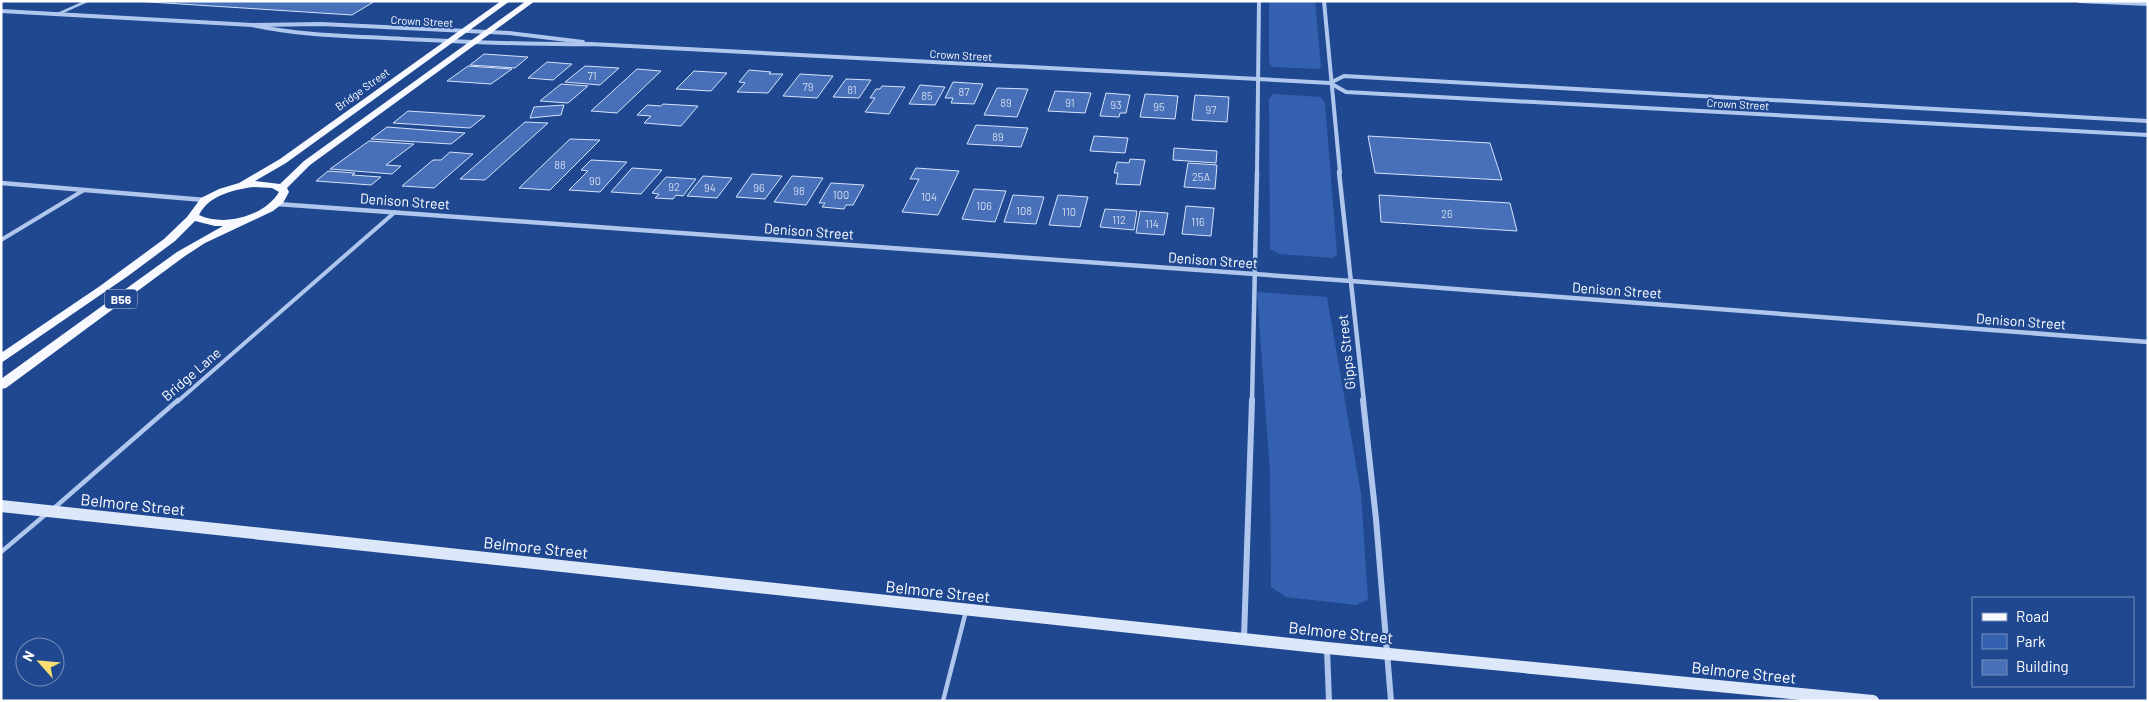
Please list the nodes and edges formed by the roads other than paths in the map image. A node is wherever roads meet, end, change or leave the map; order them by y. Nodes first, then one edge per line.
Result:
1 (86, 1) edge
2 (506, 1) edge
3 (531, 1) edge
4 (1260, 1) edge
5 (1324, 1) edge
6 (2079, 1) edge
7 (2144, 1) edge
8 (2148, 4) edge
9 (1, 11) edge
10 (58, 14) junction
11 (252, 25) junction
12 (463, 32) junction
13 (487, 33) junction
14 (450, 41) junction
15 (474, 42) junction
16 (591, 44) junction
17 (1259, 79) junction
18 (1330, 83) junction
19 (2148, 121) edge
20 (2148, 136) edge
21 (1, 183) edge
22 (282, 188) junction
23 (86, 189) junction
24 (228, 190) junction
25 (205, 200) junction
26 (277, 204) junction
27 (395, 212) junction
28 (193, 216) junction
29 (245, 219) junction
30 (1, 240) edge
31 (1256, 274) junction
32 (1351, 281) junction
33 (2148, 342) edge
34 (1, 359) edge
35 (1, 385) edge
36 (1, 506) edge
37 (49, 511) junction
38 (1, 552) edge
39 (966, 610) junction
40 (1244, 639) junction
41 (1327, 648) junction
42 (1387, 653) junction
43 (943, 701) edge
44 (1329, 701) edge
45 (1391, 701) edge
46 (1872, 701) edge

1 - 10 lane
2 - 12 main road, Bridge Street / B56
3 - 13 main road
4 - 17 street
5 - 18 street, Gipps Street
6 - 8 street
7 - 8 street
9 - 10 street, Crown Street
10 - 11 street, Crown Street
11 - 12 street, Crown Street
11 - 14 street, Crown Street
12 - 13 street, Crown Street
12 - 14 main road, Bridge Street / B56
13 - 15 main road
13 - 16 street, Crown Street
14 - 15 street, Crown Street
14 - 24 main road, Bridge Street / B56
15 - 16 street, Crown Street
15 - 22 main road
16 - 17 street, Crown Street
17 - 18 street, Crown Street
17 - 31 street
18 - 19 street, Crown Street
18 - 20 street, Crown Street
18 - 32 street, Gipps Street
21 - 23 street
22 - 24 main road, B56
22 - 26 main road
23 - 25 street
23 - 30 lane
24 - 25 main road, B56
25 - 28 main road, B56
26 - 27 street, Denison Street
26 - 29 main road, B56
27 - 31 street, Denison Street
27 - 37 lane, Bridge Lane
28 - 29 main road, B56
28 - 34 main road, B56
29 - 35 main road, B56
31 - 32 street, Denison Street
31 - 40 street
32 - 33 street, Denison Street
32 - 42 street, Gipps Street
36 - 37 street, Belmore Street
37 - 38 lane, Bridge Lane
37 - 39 street, Belmore Street
39 - 40 street, Belmore Street
39 - 43 lane
40 - 41 street, Belmore Street
41 - 42 street, Belmore Street
41 - 44 street
42 - 45 street, Gipps Street
42 - 46 street, Belmore Street

